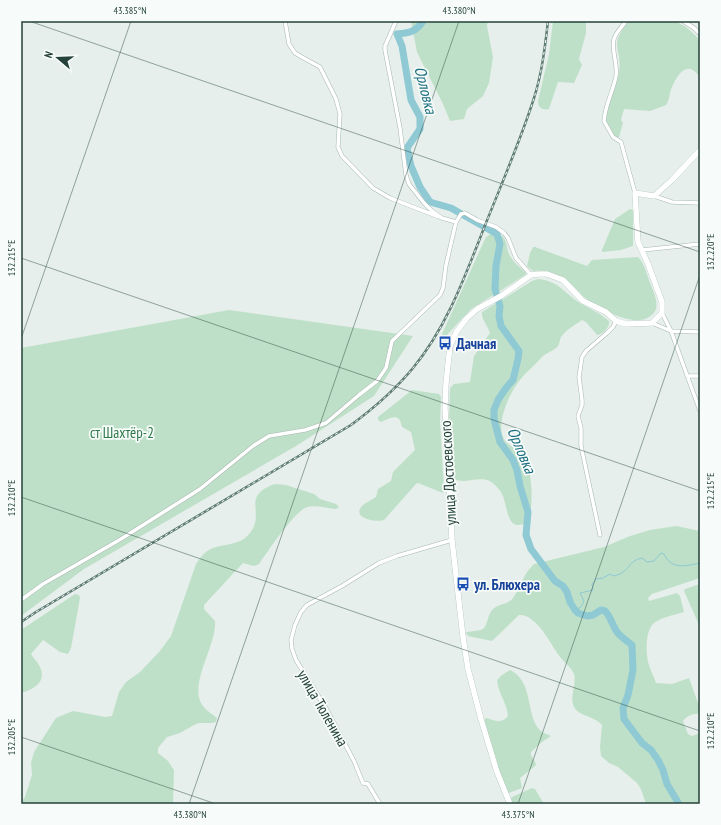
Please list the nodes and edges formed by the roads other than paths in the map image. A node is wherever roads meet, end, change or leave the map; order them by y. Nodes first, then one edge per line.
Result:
1 (285, 21) edge
2 (396, 21) edge
3 (626, 21) edge
4 (683, 21) edge
5 (700, 34) edge
6 (700, 150) edge
7 (635, 193) junction
8 (654, 196) junction
9 (700, 203) edge
10 (442, 218) junction
11 (456, 222) junction
12 (700, 244) edge
13 (642, 250) junction
14 (531, 275) junction
15 (662, 313) junction
16 (616, 321) junction
17 (652, 323) junction
18 (671, 331) junction
19 (700, 332) edge
20 (687, 376) junction
21 (700, 376) edge
22 (700, 411) edge
23 (600, 535) dead end
24 (452, 540) junction
25 (21, 600) edge
26 (380, 804) edge
27 (510, 804) edge

1 - 10 street
2 - 10 street
3 - 7 street
4 - 5 street
6 - 8 main road
7 - 8 main road
7 - 13 main road
8 - 9 street
10 - 11 street
11 - 14 street
11 - 25 street
12 - 13 street
13 - 15 main road
14 - 16 main road
14 - 24 main road, улица Достоевского
15 - 17 main road
15 - 18 street
16 - 17 main road
16 - 23 street
17 - 18 street
18 - 19 street
18 - 20 street
20 - 21 street
20 - 22 street
24 - 26 street, улица Тюленина
24 - 27 main road, улица Достоевского

